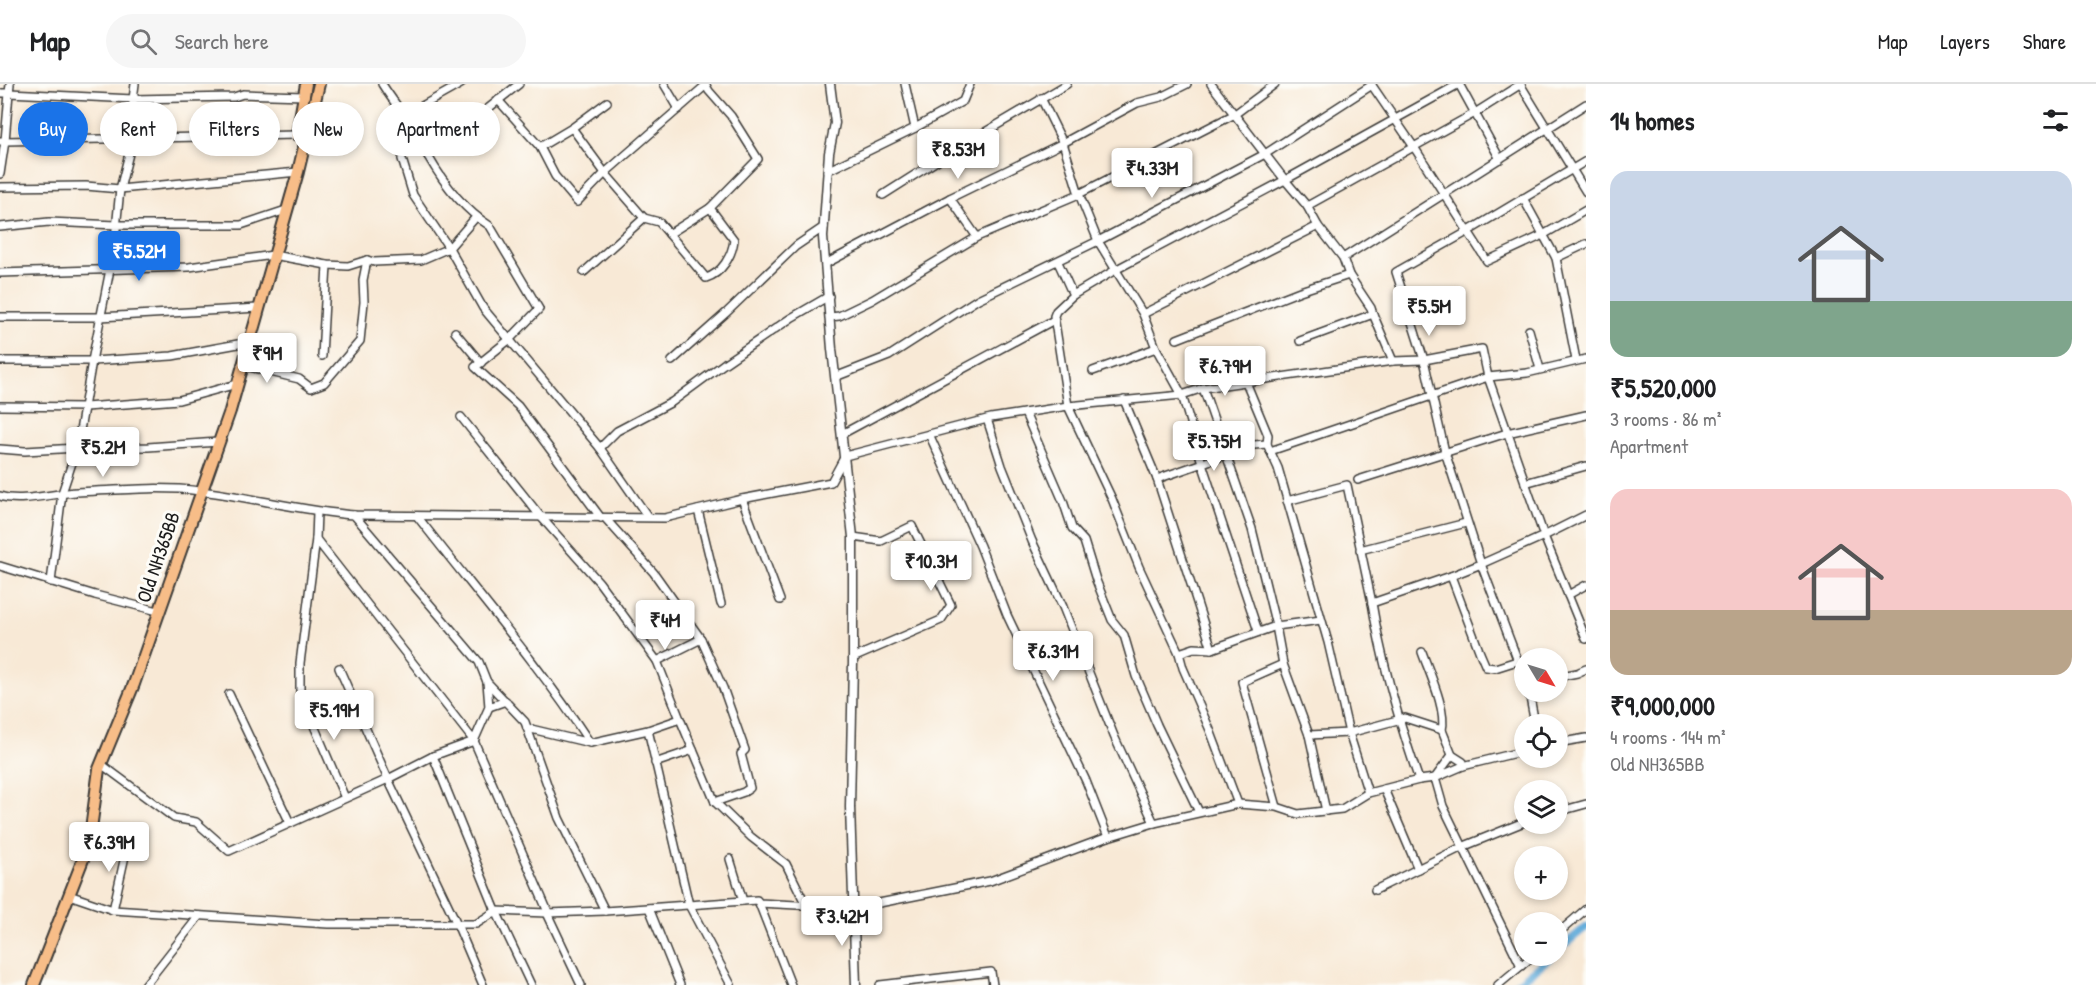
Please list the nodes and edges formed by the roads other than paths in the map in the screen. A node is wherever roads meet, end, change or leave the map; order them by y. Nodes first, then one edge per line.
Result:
1 (10, 84) edge
2 (135, 84) edge
3 (306, 84) edge
4 (320, 84) edge
5 (382, 84) edge
6 (461, 84) edge
7 (519, 84) edge
8 (664, 84) edge
9 (706, 84) edge
10 (830, 84) edge
11 (905, 84) edge
12 (970, 84) edge
13 (1050, 84) edge
14 (1067, 84) edge
15 (1187, 84) edge
16 (1211, 84) edge
17 (1275, 84) edge
18 (1520, 84) edge
19 (1371, 85) edge
20 (1052, 92) junction
21 (0, 93) edge
22 (9, 93) junction
23 (304, 96) junction
24 (1041, 98) junction
25 (132, 99) junction
26 (498, 100) junction
27 (132, 102) edge
28 (304, 102) edge
29 (316, 102) edge
30 (394, 102) edge
31 (429, 102) edge
32 (496, 102) edge
33 (607, 102) dead end
34 (1586, 104) edge
35 (679, 109) junction
36 (1475, 113) junction
37 (1234, 114) junction
38 (1395, 120) junction
39 (572, 128) junction
40 (915, 128) junction
41 (1546, 128) junction
42 (292, 136) edge
43 (177, 137) edge
44 (2, 141) edge
45 (100, 141) edge
46 (1063, 143) junction
47 (540, 147) junction
48 (1414, 147) junction
49 (1265, 154) junction
50 (128, 156) edge
51 (299, 156) edge
52 (428, 156) edge
53 (402, 159) dead end
54 (1500, 159) junction
55 (1586, 161) edge
56 (1572, 169) junction
57 (827, 171) junction
58 (297, 172) junction
59 (605, 173) junction
60 (0, 174) edge
61 (1285, 180) junction
62 (0, 187) edge
63 (120, 189) junction
64 (1586, 192) edge
65 (1079, 194) junction
66 (883, 195) dead end
67 (1444, 196) junction
68 (950, 198) junction
69 (1523, 198) junction
70 (1307, 206) junction
71 (710, 208) junction
72 (286, 210) junction
73 (1586, 210) edge
74 (476, 217) junction
75 (644, 218) junction
76 (117, 225) junction
77 (1318, 226) junction
78 (0, 227) edge
79 (824, 227) junction
80 (1467, 232) junction
81 (669, 234) junction
82 (1543, 235) junction
83 (977, 237) junction
84 (1098, 241) junction
85 (1586, 244) edge
86 (449, 248) junction
87 (273, 255) junction
88 (1343, 258) junction
89 (1556, 258) junction
90 (367, 260) junction
91 (1058, 262) junction
92 (827, 263) junction
93 (327, 265) junction
94 (1116, 269) junction
95 (110, 271) junction
96 (584, 272) dead end
97 (0, 273) edge
98 (1349, 275) junction
99 (1073, 295) junction
100 (829, 296) junction
101 (258, 308) junction
102 (1143, 314) junction
103 (1373, 314) junction
104 (100, 316) junction
105 (0, 317) edge
106 (830, 317) junction
107 (1054, 320) junction
108 (1529, 330) dead end
109 (455, 333) dead end
110 (510, 339) junction
111 (1177, 339) dead end
112 (1300, 341) dead end
113 (249, 342) junction
114 (1156, 348) junction
115 (322, 356) dead end
116 (1586, 359) edge
117 (1424, 360) junction
118 (1576, 360) junction
119 (0, 361) edge
120 (672, 361) dead end
121 (1393, 361) junction
122 (92, 362) junction
123 (481, 363) junction
124 (241, 365) junction
125 (1540, 369) junction
126 (1093, 371) dead end
127 (835, 377) junction
128 (1488, 377) junction
129 (1246, 382) junction
130 (237, 384) junction
131 (1203, 388) junction
132 (1182, 394) junction
133 (1431, 396) junction
134 (1124, 400) junction
135 (0, 406) edge
136 (1068, 406) junction
137 (85, 407) junction
138 (1025, 413) junction
139 (1586, 415) edge
140 (461, 417) dead end
141 (987, 419) junction
142 (1507, 433) junction
143 (842, 434) junction
144 (929, 434) junction
145 (218, 442) junction
146 (1269, 447) junction
147 (77, 448) junction
148 (600, 448) junction
149 (0, 449) edge
150 (1444, 452) junction
151 (1226, 454) junction
152 (845, 456) junction
153 (1202, 463) junction
154 (1586, 466) edge
155 (1157, 479) junction
156 (1358, 480) dead end
157 (1525, 483) junction
158 (201, 491) junction
159 (62, 493) junction
160 (0, 496) edge
161 (741, 499) junction
162 (1287, 501) junction
163 (698, 510) junction
164 (318, 512) junction
165 (1586, 515) edge
166 (354, 516) junction
167 (417, 516) junction
168 (541, 517) junction
169 (648, 517) junction
170 (603, 518) junction
171 (1466, 523) junction
172 (1544, 536) junction
173 (853, 537) junction
174 (316, 539) junction
175 (1360, 550) junction
176 (1481, 564) junction
177 (0, 567) edge
178 (1451, 576) junction
179 (51, 582) junction
180 (1586, 585) edge
181 (1568, 595) junction
182 (780, 600) dead end
183 (1372, 603) junction
184 (721, 604) dead end
185 (158, 611) junction
186 (1321, 620) junction
187 (1276, 626) junction
188 (1258, 631) junction
189 (1585, 634) edge
190 (701, 639) junction
191 (1212, 649) junction
192 (1422, 652) dead end
193 (1179, 653) junction
194 (1514, 653) edge
195 (853, 658) junction
196 (657, 661) junction
197 (1514, 662) edge
198 (1282, 664) junction
199 (339, 668) dead end
200 (1586, 669) edge
201 (1568, 675) edge
202 (487, 682) junction
203 (229, 694) dead end
204 (506, 701) junction
205 (489, 707) junction
206 (680, 719) junction
207 (1399, 720) junction
208 (527, 728) junction
209 (648, 730) junction
210 (1442, 730) junction
211 (1349, 733) junction
212 (1309, 735) junction
213 (1586, 738) edge
214 (474, 741) junction
215 (1568, 741) edge
216 (590, 743) junction
217 (693, 750) junction
218 (1514, 753) edge
219 (1452, 754) junction
220 (433, 756) junction
221 (656, 763) junction
222 (101, 764) junction
223 (1463, 766) junction
224 (1435, 778) junction
225 (387, 779) junction
226 (1419, 780) junction
227 (1384, 789) junction
228 (1368, 793) junction
229 (345, 798) junction
230 (715, 802) junction
231 (1238, 804) junction
232 (1586, 804) edge
233 (1278, 807) junction
234 (1568, 809) edge
235 (1326, 811) junction
236 (1199, 812) junction
237 (290, 823) junction
238 (1154, 823) junction
239 (1514, 826) edge
240 (1108, 837) junction
241 (89, 844) junction
242 (1462, 847) junction
243 (730, 859) dead end
244 (1419, 869) junction
245 (1375, 890) dead end
246 (69, 895) junction
247 (743, 901) junction
248 (759, 903) junction
249 (689, 905) junction
250 (806, 905) junction
251 (649, 908) junction
252 (854, 908) junction
253 (1586, 909) edge
254 (113, 910) junction
255 (605, 910) junction
256 (496, 911) junction
257 (548, 912) junction
258 (199, 916) junction
259 (457, 924) junction
260 (1568, 925) edge
261 (1514, 952) edge
262 (1521, 966) edge
263 (34, 985) edge
264 (145, 985) edge
265 (483, 985) edge
266 (531, 985) edge
267 (581, 985) edge
268 (680, 985) edge
269 (731, 985) edge
270 (791, 985) edge
271 (856, 985) edge
272 (880, 985) edge
273 (993, 985) edge
274 (1498, 985) edge

1 - 22 street
2 - 25 street
3 - 23 main road, Old NH365BB
4 - 29 main road, Old NH365BB
5 - 30 street
6 - 31 street
7 - 26 street
8 - 35 street
9 - 35 street
9 - 71 street
10 - 57 street
11 - 40 street
12 - 40 street
13 - 20 street
14 - 20 street
15 - 46 street
16 - 37 street
17 - 37 street
18 - 36 street
18 - 41 street
19 - 38 street
19 - 49 street
20 - 24 street
21 - 22 street
22 - 25 street
22 - 44 street
23 - 25 street
23 - 28 main road, Old NH365BB
24 - 46 street
24 - 66 street
25 - 27 street
26 - 32 street
26 - 47 street
33 - 39 street
34 - 41 street
35 - 59 street
36 - 38 street
36 - 48 street
36 - 54 street
37 - 49 street
37 - 65 street
38 - 48 street
38 - 61 street
39 - 47 street
39 - 59 street
40 - 57 street
41 - 54 street
41 - 56 street
42 - 43 street
44 - 45 street
44 - 60 street
46 - 65 street
46 - 68 street
47 - 59 street
48 - 67 street
48 - 70 street
49 - 61 street
49 - 84 street
50 - 63 street
51 - 58 main road, Old NH365BB
52 - 74 street
53 - 86 street
54 - 67 street
55 - 56 street
56 - 64 street
56 - 69 street
57 - 79 street
58 - 63 street
58 - 72 main road, Old NH365BB
59 - 75 street
61 - 70 street
61 - 94 street
62 - 63 street
63 - 76 street
65 - 83 street
65 - 84 street
67 - 80 street
67 - 88 street
68 - 83 street
68 - 92 street
69 - 80 street
69 - 82 street
70 - 77 street
71 - 81 street
71 - 81 street
72 - 76 street
72 - 87 main road, Old NH365BB
73 - 82 street
74 - 86 street
74 - 110 street
75 - 81 street
75 - 96 street
76 - 78 street
76 - 95 street
77 - 88 street
77 - 102 street
79 - 92 street
79 - 120 street
80 - 82 street
80 - 117 street
82 - 89 street
83 - 106 street
84 - 91 street
84 - 94 street
85 - 89 street
86 - 90 street
86 - 110 street
87 - 93 street
87 - 95 street
87 - 101 main road, Old NH365BB
88 - 98 street
89 - 118 street
90 - 93 street
90 - 124 street
91 - 99 street
91 - 127 street
92 - 100 street
93 - 115 street
94 - 99 street
94 - 102 street
95 - 97 street
95 - 104 street
98 - 103 street
98 - 111 street
99 - 107 street
100 - 106 street
100 - 148 street
101 - 104 street
101 - 113 main road, Old NH365BB
102 - 114 street
103 - 112 street
103 - 121 street
104 - 105 street
104 - 122 street
106 - 127 street
107 - 136 street
107 - 143 street
108 - 125 street
109 - 123 street
110 - 123 street
110 - 148 street
113 - 122 street
113 - 124 main road, Old NH365BB
114 - 126 street
114 - 132 street
116 - 118 street
117 - 121 street
117 - 128 street
117 - 133 street
118 - 125 street
119 - 122 street
121 - 129 street
122 - 137 street
123 - 170 street
124 - 130 main road, Old NH365BB
125 - 128 street
127 - 143 street
128 - 133 street
128 - 142 street
129 - 131 street
129 - 146 street
130 - 137 street
130 - 145 main road, Old NH365BB
131 - 132 street
131 - 151 street
132 - 134 street
132 - 153 street
133 - 146 street
133 - 150 street
134 - 136 street
134 - 155 street
135 - 137 street
136 - 138 street
136 - 193 street
137 - 147 street
138 - 141 street
138 - 236 street
139 - 142 street
140 - 168 street
141 - 144 street
141 - 238 street
142 - 150 street
142 - 157 street
143 - 152 street
144 - 152 street
144 - 240 street
145 - 147 street
145 - 158 main road, Old NH365BB
146 - 151 street
146 - 162 street
147 - 149 street
147 - 159 street
148 - 169 street
150 - 156 street
150 - 171 street
151 - 153 street
151 - 187 street
152 - 161 street
152 - 173 street
153 - 155 street
153 - 188 street
154 - 157 street
155 - 191 street
157 - 172 street
158 - 159 street
158 - 164 street
158 - 185 main road, Old NH365BB
159 - 160 street
159 - 179 street
161 - 163 street
161 - 182 street
162 - 175 street
162 - 186 street
163 - 169 street
163 - 184 street
164 - 166 street
164 - 174 street
165 - 172 street
166 - 167 street
166 - 202 street
167 - 168 street
167 - 216 street
168 - 170 street
168 - 196 street
169 - 170 street
170 - 190 street
171 - 175 street
171 - 176 street
172 - 176 street
172 - 181 street
173 - 195 street
173 - 195 street
174 - 214 street
174 - 229 street
175 - 183 street
176 - 178 street
176 - 194 street
177 - 179 street
178 - 183 street
178 - 197 street
179 - 185 street
180 - 181 street
181 - 189 street
183 - 207 street
185 - 222 main road, Old NH365BB
186 - 187 street
186 - 211 street
187 - 188 street
187 - 198 street
188 - 191 street
190 - 196 street
190 - 230 street
191 - 193 street
192 - 210 street
193 - 231 street
195 - 252 street
196 - 206 street
198 - 212 street
198 - 233 street
199 - 225 street
200 - 201 street
202 - 204 street
202 - 205 street
203 - 237 street
204 - 205 street
204 - 208 street
205 - 214 street
206 - 209 street
206 - 217 street
207 - 210 street
207 - 211 street
207 - 226 street
208 - 216 street
208 - 255 street
209 - 216 street
209 - 221 street
210 - 219 street
211 - 212 street
211 - 228 street
212 - 235 street
213 - 215 street
214 - 220 street
214 - 257 street
217 - 221 street
217 - 230 street
218 - 223 street
219 - 223 street
219 - 224 street
220 - 225 street
220 - 256 street
221 - 249 street
222 - 237 street
222 - 241 main road, Old NH365BB
223 - 224 street
224 - 226 street
224 - 242 street
225 - 229 street
225 - 259 street
226 - 227 street
227 - 228 street
227 - 244 street
228 - 235 street
229 - 237 street
230 - 250 street
231 - 233 street
231 - 236 street
232 - 234 street
233 - 235 street
236 - 238 street
238 - 240 street
239 - 242 street
240 - 252 street
241 - 246 main road, Old NH365BB
241 - 254 street
242 - 244 street
242 - 261 street
243 - 247 street
244 - 245 street
246 - 254 street
246 - 263 main road, Old NH365BB
247 - 248 street
247 - 249 street
248 - 250 street
248 - 270 street
249 - 251 street
249 - 269 street
250 - 252 street
251 - 255 street
251 - 268 street
252 - 271 street
253 - 260 street
254 - 258 street
255 - 257 street
256 - 257 street
256 - 259 street
256 - 266 street
257 - 267 street
258 - 259 street
258 - 264 street
259 - 265 street
262 - 274 street
272 - 273 street

